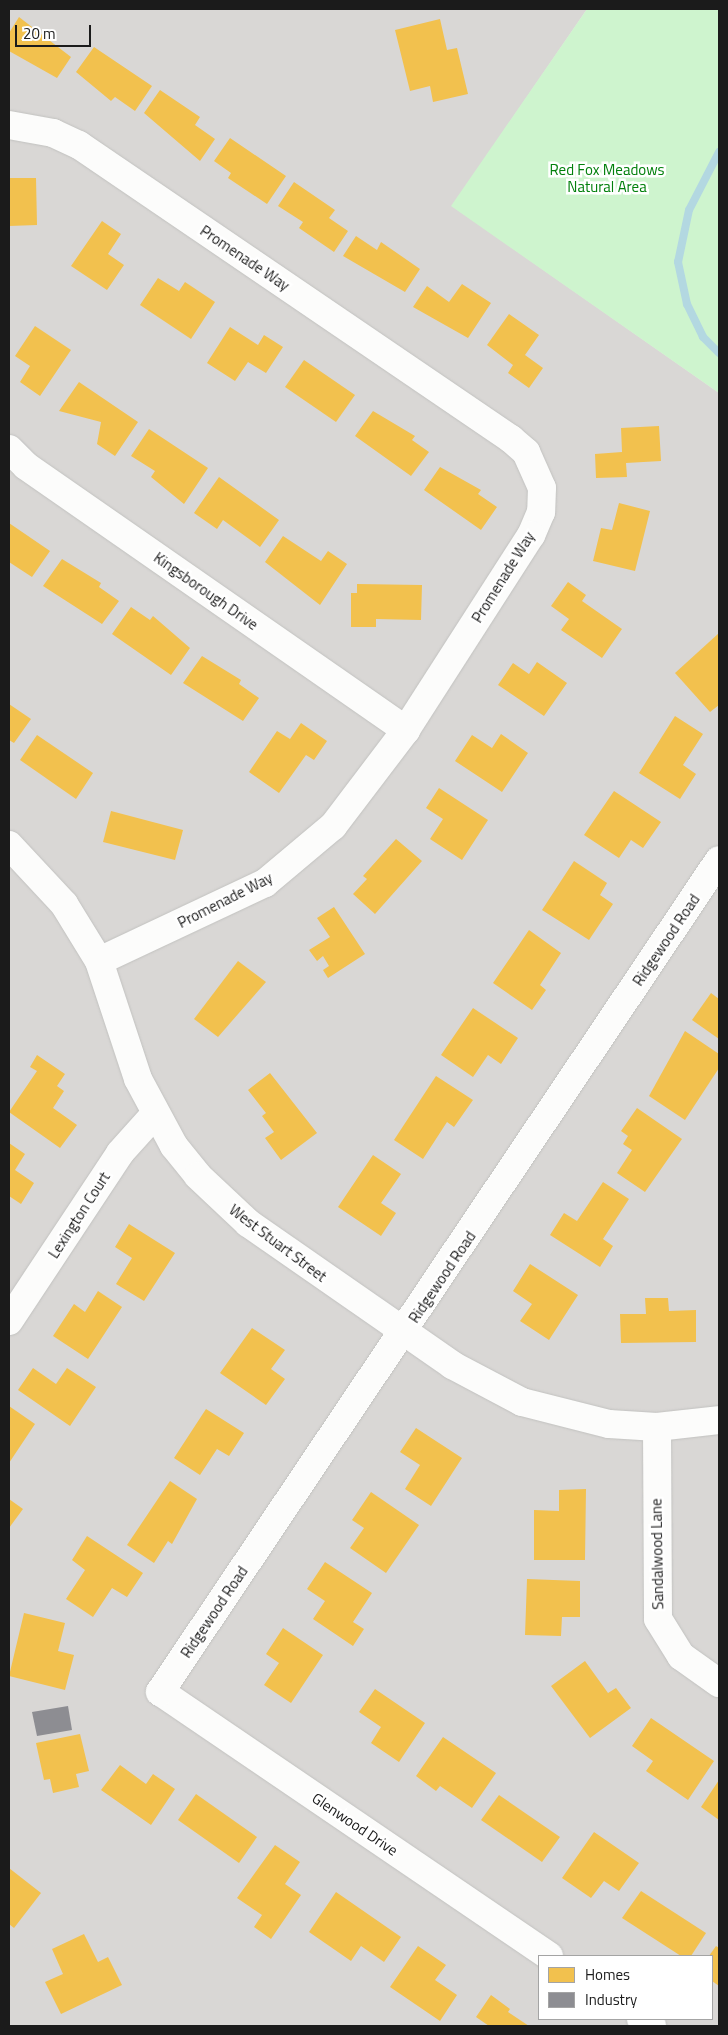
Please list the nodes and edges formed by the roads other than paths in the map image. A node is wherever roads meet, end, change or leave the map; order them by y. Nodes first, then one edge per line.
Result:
1 (9, 125) edge
2 (9, 450) edge
3 (406, 730) junction
4 (9, 845) edge
5 (719, 860) edge
6 (99, 961) junction
7 (155, 1114) junction
8 (9, 1321) edge
9 (404, 1333) junction
10 (719, 1420) edge
11 (657, 1427) junction
12 (719, 1683) edge
13 (160, 1692) joint
14 (548, 1955) edge

1 - 3 street, Promenade Way
2 - 3 street, Kingsborough Drive
3 - 6 street, Promenade Way
4 - 6 street, West Stuart Street
5 - 9 street, Ridgewood Road
6 - 7 street, West Stuart Street
7 - 8 street, Lexington Court
7 - 9 street, West Stuart Street
9 - 11 street, West Stuart Street
9 - 13 street, Ridgewood Road
10 - 11 street, West Stuart Street
11 - 12 street, Sandalwood Lane
13 - 14 street, Glenwood Drive

